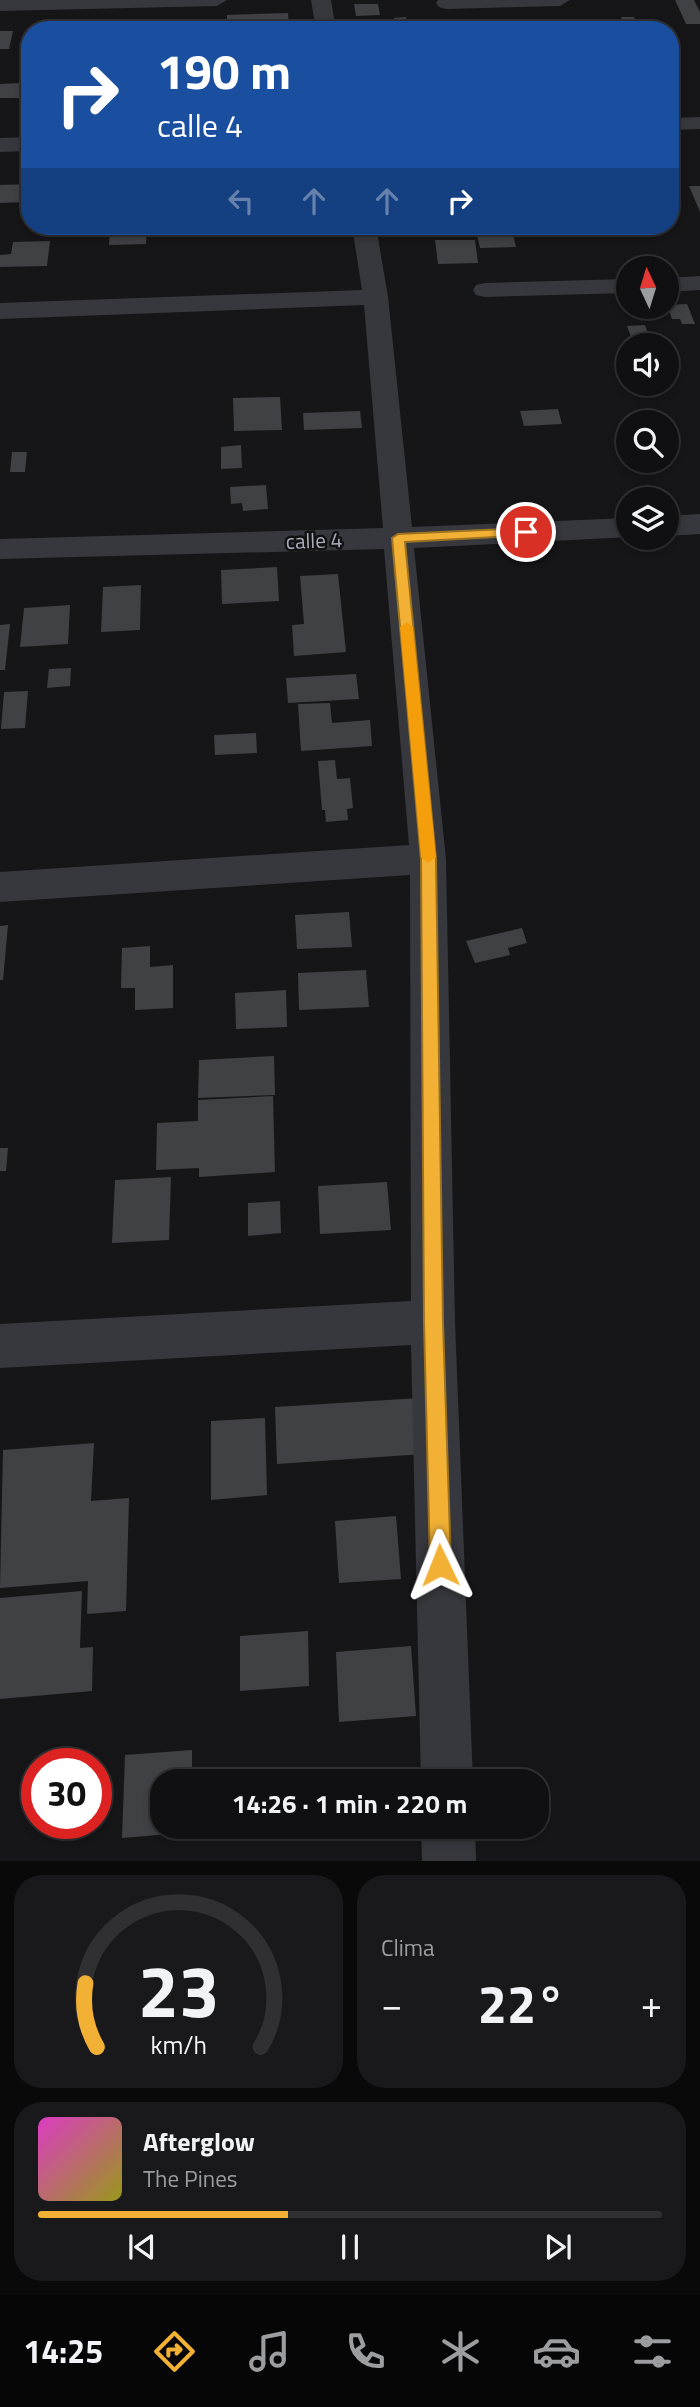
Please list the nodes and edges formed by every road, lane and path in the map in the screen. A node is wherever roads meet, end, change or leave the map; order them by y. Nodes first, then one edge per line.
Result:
1 (217, 0) edge
2 (321, 0) edge
3 (560, 0) edge
4 (446, 3) dead end
5 (0, 5) edge
6 (324, 21) edge
7 (700, 123) edge
8 (679, 124) edge
9 (21, 144) edge
10 (0, 145) edge
11 (366, 235) edge
12 (700, 284) edge
13 (679, 285) edge
14 (616, 286) edge
15 (485, 290) dead end
16 (376, 297) junction
17 (0, 311) edge
18 (700, 524) edge
19 (679, 525) edge
20 (616, 529) edge
21 (398, 538) junction
22 (0, 549) edge
23 (428, 859) junction
24 (0, 887) edge
25 (433, 1322) junction
26 (0, 1346) edge
27 (447, 1769) edge
28 (448, 1839) edge
29 (449, 1861) edge

1 - 5 street
2 - 6 street
3 - 4 street
7 - 8 street
9 - 10 street
11 - 16 street
12 - 13 street
14 - 15 street
16 - 17 street
16 - 21 street
18 - 19 street
20 - 21 street, calle 4
21 - 22 street, calle 4
21 - 23 street
23 - 24 street
23 - 25 street
25 - 26 street
25 - 27 street
28 - 29 street

